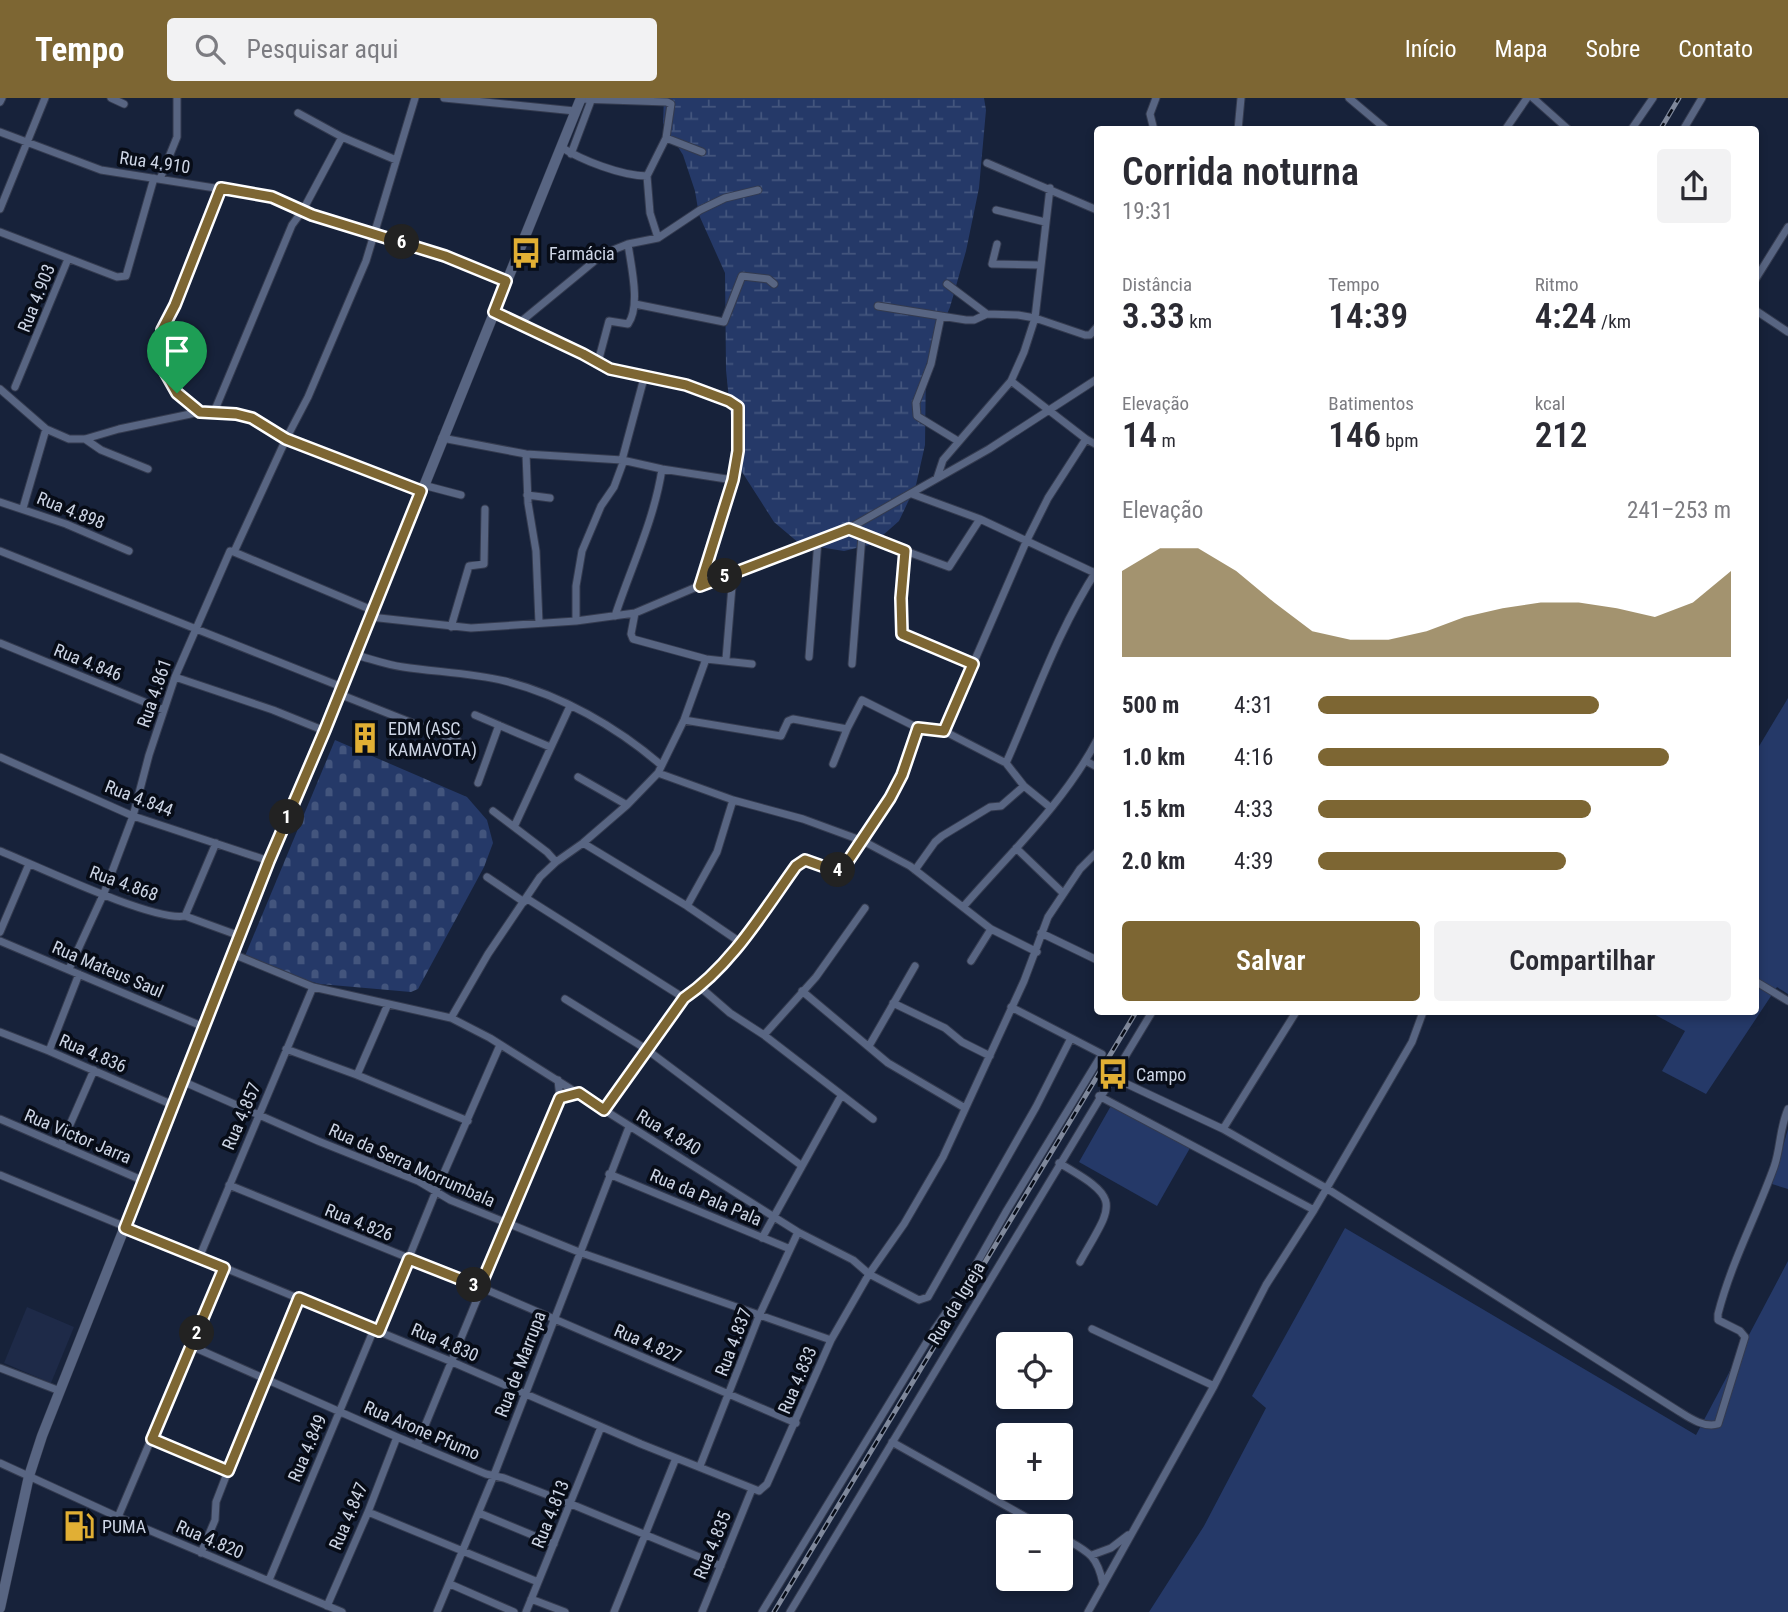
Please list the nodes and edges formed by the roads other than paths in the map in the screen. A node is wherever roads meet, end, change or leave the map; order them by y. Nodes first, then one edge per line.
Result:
1 (45, 98) edge
2 (111, 98) edge
3 (177, 98) edge
4 (415, 98) edge
5 (444, 98) edge
6 (581, 98) edge
7 (1156, 98) edge
8 (1241, 98) edge
9 (1349, 98) edge
10 (1530, 98) edge
11 (1548, 98) edge
12 (1653, 98) edge
13 (1702, 98) edge
14 (592, 99) edge
15 (530, 102) edge
16 (124, 104) dead end
17 (1543, 106) junction
18 (576, 111) junction
19 (298, 113) dead end
20 (1153, 126) edge
21 (1239, 126) edge
22 (1382, 126) edge
23 (1508, 126) edge
24 (1565, 126) edge
25 (1634, 126) edge
26 (1685, 126) edge
27 (0, 132) edge
28 (342, 137) junction
29 (666, 138) junction
30 (27, 142) junction
31 (561, 147) junction
32 (702, 152) dead end
33 (571, 154) junction
34 (396, 160) junction
35 (987, 163) dead end
36 (647, 176) junction
37 (157, 178) junction
38 (221, 188) junction
39 (1050, 188) junction
40 (758, 190) dead end
41 (0, 209) edge
42 (1094, 209) edge
43 (303, 210) junction
44 (996, 210) dead end
45 (1045, 222) junction
46 (1788, 227) edge
47 (0, 232) edge
48 (376, 234) junction
49 (658, 238) junction
50 (628, 244) junction
51 (997, 244) dead end
52 (68, 259) junction
53 (1040, 265) junction
54 (1759, 274) edge
55 (506, 281) junction
56 (774, 284) dead end
57 (947, 284) dead end
58 (635, 304) junction
59 (878, 306) dead end
60 (494, 312) junction
61 (1759, 313) edge
62 (988, 314) junction
63 (941, 316) junction
64 (1035, 318) junction
65 (518, 324) junction
66 (1094, 330) edge
67 (1788, 332) edge
68 (598, 362) junction
69 (644, 378) junction
70 (1011, 381) junction
71 (1094, 381) edge
72 (15, 387) junction
73 (0, 389) edge
74 (18, 404) junction
75 (1049, 411) junction
76 (200, 412) junction
77 (214, 412) junction
78 (46, 429) junction
79 (442, 438) junction
80 (85, 439) junction
81 (286, 439) junction
82 (1086, 439) junction
83 (958, 441) junction
84 (1094, 443) edge
85 (526, 454) junction
86 (623, 460) junction
87 (148, 469) dead end
88 (662, 470) junction
89 (937, 478) junction
90 (733, 480) junction
91 (422, 488) junction
92 (912, 494) junction
93 (461, 495) dead end
94 (527, 495) junction
95 (550, 498) dead end
96 (0, 502) edge
97 (23, 508) junction
98 (485, 509) dead end
99 (980, 519) junction
100 (849, 529) junction
101 (862, 535) junction
102 (818, 540) junction
103 (1026, 542) junction
104 (0, 551) edge
105 (129, 551) dead end
106 (905, 551) junction
107 (234, 552) junction
108 (1094, 571) edge
109 (733, 574) junction
110 (1094, 575) edge
111 (700, 586) junction
112 (635, 613) junction
113 (371, 614) junction
114 (615, 616) junction
115 (576, 621) junction
116 (539, 623) junction
117 (451, 627) junction
118 (195, 629) junction
119 (0, 643) edge
120 (356, 655) junction
121 (809, 657) dead end
122 (706, 659) junction
123 (726, 659) junction
124 (751, 664) dead end
125 (852, 664) dead end
126 (973, 664) junction
127 (175, 677) junction
128 (341, 690) junction
129 (570, 706) junction
130 (164, 710) junction
131 (475, 715) dead end
132 (684, 720) junction
133 (499, 725) junction
134 (918, 728) junction
135 (847, 729) junction
136 (325, 730) junction
137 (944, 731) junction
138 (458, 741) dead end
139 (1094, 746) edge
140 (550, 747) junction
141 (0, 757) edge
142 (1086, 761) junction
143 (1006, 763) junction
144 (833, 764) dead end
145 (1094, 765) edge
146 (659, 769) junction
147 (578, 777) dead end
148 (478, 783) dead end
149 (1024, 786) junction
150 (733, 800) junction
151 (627, 806) junction
152 (1051, 808) junction
153 (493, 811) dead end
154 (133, 816) junction
155 (514, 827) junction
156 (863, 841) junction
157 (216, 843) junction
158 (583, 843) junction
159 (1016, 848) junction
160 (0, 851) edge
161 (1094, 857) edge
162 (269, 861) junction
163 (556, 862) junction
164 (29, 864) junction
165 (915, 870) junction
166 (487, 877) dead end
167 (104, 893) junction
168 (1063, 893) junction
169 (525, 900) junction
170 (687, 906) junction
171 (964, 906) junction
172 (865, 908) dead end
173 (185, 916) junction
174 (991, 929) junction
175 (0, 932) edge
176 (1041, 933) junction
177 (240, 936) junction
178 (0, 941) edge
179 (740, 942) junction
180 (1037, 952) junction
181 (233, 954) junction
182 (1094, 959) edge
183 (971, 961) dead end
184 (915, 966) dead end
185 (69, 969) junction
186 (79, 974) junction
187 (1759, 983) edge
188 (313, 987) junction
189 (700, 987) junction
190 (802, 991) junction
191 (684, 998) junction
192 (565, 999) dead end
193 (1788, 1001) edge
194 (893, 1003) junction
195 (388, 1004) junction
196 (1012, 1007) junction
197 (1150, 1015) edge
198 (1294, 1015) edge
199 (1422, 1015) edge
200 (451, 1018) junction
201 (204, 1027) junction
202 (0, 1032) edge
203 (764, 1035) junction
204 (1071, 1038) junction
205 (500, 1045) junction
206 (869, 1046) junction
207 (286, 1049) junction
208 (646, 1049) junction
209 (50, 1051) junction
210 (990, 1056) junction
211 (94, 1070) junction
212 (357, 1075) junction
213 (1111, 1077) junction
214 (558, 1080) junction
215 (182, 1082) junction
216 (579, 1093) junction
217 (841, 1096) junction
218 (1099, 1096) junction
219 (560, 1098) junction
220 (173, 1104) junction
221 (965, 1108) junction
222 (1788, 1109) edge
223 (604, 1110) junction
224 (258, 1115) junction
225 (0, 1119) edge
226 (873, 1119) dead end
227 (468, 1121) junction
228 (629, 1126) junction
229 (1223, 1129) junction
230 (61, 1145) junction
231 (1059, 1163) junction
232 (802, 1166) junction
233 (610, 1174) junction
234 (0, 1175) edge
235 (145, 1181) junction
236 (229, 1185) junction
237 (1326, 1188) junction
238 (436, 1191) junction
239 (1314, 1210) junction
240 (773, 1215) junction
241 (509, 1224) junction
242 (125, 1228) junction
243 (798, 1232) junction
244 (762, 1238) junction
245 (790, 1250) junction
246 (579, 1252) junction
247 (199, 1258) junction
248 (409, 1259) junction
249 (1080, 1262) dead end
250 (224, 1268) junction
251 (869, 1273) junction
252 (480, 1287) junction
253 (299, 1298) junction
254 (759, 1316) junction
255 (554, 1320) junction
256 (1092, 1329) dead end
257 (377, 1330) junction
258 (831, 1340) junction
259 (191, 1346) junction
260 (450, 1361) junction
261 (0, 1368) edge
262 (267, 1379) junction
263 (1214, 1386) junction
264 (60, 1391) junction
265 (526, 1392) junction
266 (729, 1394) junction
267 (339, 1412) junction
268 (796, 1423) junction
269 (601, 1427) junction
270 (397, 1437) junction
271 (152, 1439) junction
272 (892, 1442) junction
273 (417, 1445) junction
274 (676, 1458) junction
275 (0, 1463) edge
276 (700, 1466) junction
277 (228, 1471) junction
278 (494, 1475) junction
279 (29, 1476) junction
280 (752, 1489) junction
281 (571, 1504) junction
282 (368, 1512) junction
283 (479, 1513) junction
284 (1021, 1514) edge
285 (118, 1517) junction
286 (1132, 1533) junction
287 (645, 1535) junction
288 (554, 1544) junction
289 (1073, 1544) edge
290 (464, 1552) junction
291 (201, 1553) junction
292 (1092, 1555) junction
293 (721, 1566) junction
294 (269, 1580) junction
295 (538, 1582) junction
296 (450, 1584) junction
297 (1103, 1584) junction
298 (531, 1599) junction
299 (327, 1606) junction
300 (0, 1608) edge
301 (342, 1612) edge
302 (437, 1612) edge
303 (514, 1612) edge
304 (526, 1612) edge
305 (565, 1612) edge
306 (614, 1612) edge
307 (702, 1612) edge
308 (762, 1612) edge
309 (790, 1612) edge
310 (1088, 1612) edge

1 - 30 street
2 - 16 street
3 - 37 street
4 - 34 street, Rua 4.861
5 - 15 street
6 - 14 street
6 - 18 street
7 - 20 street
8 - 21 street
9 - 22 street
10 - 17 street
10 - 23 street
11 - 17 street
12 - 25 street
13 - 26 street
14 - 29 street
14 - 33 street
15 - 18 street
17 - 24 street
18 - 31 street
19 - 28 street
27 - 30 street, Rua 4.910
28 - 34 street
28 - 43 street
29 - 32 street
29 - 36 street
30 - 37 street, Rua 4.910
30 - 41 street
31 - 33 street
31 - 55 street
33 - 36 street
34 - 48 street, Rua 4.861
35 - 39 street
36 - 49 street
37 - 38 street, Rua 4.910
37 - 52 street
38 - 43 street, Rua 4.910
38 - 76 street
39 - 42 street
39 - 45 street
40 - 49 street
43 - 48 street, Rua 4.910
43 - 77 street
44 - 45 street
45 - 53 street
46 - 54 street
47 - 52 street
48 - 55 street, Rua 4.910
48 - 81 street, Rua 4.861
49 - 50 street
50 - 58 street
50 - 65 street
51 - 53 street
52 - 72 street, Rua 4.903
53 - 64 street
55 - 60 street
56 - 58 street
57 - 62 street
58 - 68 street
59 - 63 street
60 - 65 street
60 - 79 street
61 - 67 street
62 - 63 street
62 - 64 street
63 - 83 street
64 - 66 street
64 - 70 street
65 - 68 street
68 - 69 street
69 - 86 street
69 - 90 street
70 - 75 street
70 - 83 street
71 - 75 street
72 - 73 street
72 - 74 street
73 - 74 street
74 - 78 street
75 - 82 street
75 - 89 street
76 - 77 street
76 - 80 street
77 - 81 street
78 - 80 street
78 - 97 street
79 - 85 street
79 - 91 street
80 - 87 street
81 - 91 street
81 - 107 street, Rua 4.861
82 - 84 street
82 - 103 street
83 - 89 street
85 - 86 street
85 - 94 street
86 - 88 street
86 - 115 street
88 - 90 street
88 - 114 street
89 - 92 street
90 - 111 street
91 - 93 street
91 - 113 street
92 - 99 street
92 - 100 street
94 - 95 street
94 - 116 street
96 - 97 street, Rua 4.898
97 - 105 street, Rua 4.898
98 - 117 street
99 - 103 street
99 - 106 street
100 - 101 street
100 - 102 street
101 - 106 street
101 - 125 street
102 - 109 street
102 - 121 street
103 - 108 street
103 - 126 street
104 - 118 street
106 - 126 street
107 - 113 street
107 - 118 street, Rua 4.861
109 - 111 street
109 - 123 street
110 - 143 street
111 - 112 street
112 - 114 street
112 - 122 street
113 - 117 street
113 - 120 street
114 - 115 street
115 - 116 street
116 - 117 street
118 - 127 street, Rua 4.861
118 - 128 street
119 - 130 street, Rua 4.846
120 - 128 street
120 - 129 street
122 - 123 street
122 - 132 street
123 - 124 street
126 - 137 street
127 - 130 street, Rua 4.861
127 - 136 street
128 - 136 street
128 - 138 street
129 - 140 street
129 - 146 street
130 - 154 street, Rua 4.861
131 - 133 street
132 - 135 street
132 - 146 street
133 - 140 street
133 - 148 street
134 - 135 street
134 - 137 street
134 - 156 street
135 - 144 street
136 - 162 street
137 - 143 street
139 - 142 street
140 - 155 street
141 - 154 street, Rua 4.844
142 - 145 street
142 - 152 street
143 - 149 street
146 - 150 street
146 - 151 street
147 - 151 street
149 - 152 street
149 - 165 street
150 - 156 street
150 - 170 street
151 - 158 street
152 - 159 street
153 - 155 street
154 - 157 street, Rua 4.844
154 - 167 street, Rua 4.861
155 - 163 street
156 - 165 street
156 - 179 street
157 - 162 street, Rua 4.844
157 - 173 street
158 - 163 street
158 - 170 street
159 - 168 street
159 - 171 street
160 - 164 street, Rua 4.868
161 - 168 street, Rua 4.833
162 - 177 street
163 - 169 street
164 - 167 street, Rua 4.868
164 - 175 street
165 - 171 street
166 - 169 street
167 - 173 street, Rua 4.868
167 - 185 street, Rua 4.861
168 - 176 street, Rua 4.833
169 - 191 street
169 - 200 street
170 - 179 street
171 - 174 street
172 - 190 street
173 - 177 street, Rua 4.868
174 - 180 street
174 - 183 street
176 - 180 street, Rua 4.833
176 - 182 street
177 - 181 street
178 - 185 street, Rua Mateus Saul
179 - 189 street
180 - 196 street, Rua 4.833
181 - 188 street, Rua 4.840
181 - 201 street
184 - 194 street
185 - 186 street, Rua Mateus Saul
186 - 201 street, Rua Mateus Saul
186 - 209 street
187 - 193 street
188 - 195 street, Rua 4.840
188 - 207 street, Rua 4.857
189 - 191 street
189 - 203 street
190 - 203 street
190 - 206 street
191 - 208 street
192 - 208 street
194 - 206 street
194 - 210 street
195 - 200 street, Rua 4.840
195 - 212 street
196 - 204 street
196 - 210 street, Rua 4.833
197 - 213 street, Rua da Igreja
198 - 229 street
199 - 237 street
200 - 205 street, Rua 4.840
201 - 215 street
202 - 209 street, Rua 4.836
203 - 217 street
204 - 251 street, Rua 4.840
204 - 308 street, Rua da Igreja
205 - 214 street, Rua 4.840
205 - 227 street, Rua 4.849
206 - 221 street
207 - 212 street
207 - 224 street, Rua 4.857
208 - 223 street
208 - 232 street
209 - 211 street, Rua 4.836
210 - 221 street, Rua 4.833
211 - 220 street, Rua 4.836
211 - 230 street
212 - 227 street
213 - 218 street, Rua da Igreja
213 - 229 street
214 - 216 street, Rua 4.840
214 - 219 street
215 - 220 street
215 - 224 street, Rua da Serra Morrumbala
216 - 219 street
216 - 223 street, Rua 4.840
217 - 226 street
217 - 232 street
218 - 231 street, Rua da Igreja
218 - 239 street
219 - 241 street
220 - 235 street
221 - 251 street, Rua 4.833
222 - 237 street
223 - 228 street, Rua 4.840
224 - 236 street, Rua 4.857
224 - 238 street, Rua da Serra Morrumbala
225 - 230 street, Rua Victor Jarra
227 - 238 street, Rua 4.849
228 - 233 street, Rua de Marrupa
228 - 240 street, Rua 4.840
229 - 237 street
230 - 235 street, Rua Victor Jarra
231 - 249 street
231 - 272 street, Rua da Igreja
232 - 240 street
233 - 244 street, Rua da Pala Pala
233 - 246 street, Rua de Marrupa
234 - 242 street, Rua 4.830
235 - 242 street
236 - 247 street, Rua 4.857
236 - 248 street, Rua 4.826
237 - 239 street
238 - 241 street, Rua da Serra Morrumbala
238 - 248 street, Rua 4.849
239 - 263 street
240 - 243 street, Rua 4.840
240 - 244 street
241 - 246 street, Rua da Serra Morrumbala
241 - 252 street
242 - 247 street, Rua 4.830
242 - 264 street
243 - 245 street, Rua 4.837
243 - 251 street, Rua 4.840
244 - 245 street, Rua da Pala Pala
245 - 254 street, Rua 4.837
246 - 254 street, Rua da Serra Morrumbala
246 - 255 street, Rua de Marrupa
247 - 250 street, Rua 4.830
248 - 252 street, Rua 4.826
248 - 257 street, Rua 4.849
250 - 253 street, Rua 4.830
250 - 259 street
251 - 258 street, Rua 4.833
252 - 255 street, Rua 4.826
252 - 260 street
253 - 257 street, Rua 4.830
253 - 262 street
254 - 258 street, Rua da Serra Morrumbala
254 - 266 street, Rua 4.837
255 - 265 street, Rua de Marrupa
255 - 266 street, Rua 4.827
256 - 263 street
257 - 260 street, Rua 4.830
257 - 267 street, Rua 4.849
258 - 268 street, Rua 4.833
259 - 262 street, Rua Arone Pfumo
259 - 271 street
260 - 265 street, Rua 4.830
260 - 273 street
261 - 264 street
262 - 267 street, Rua Arone Pfumo
262 - 277 street
263 - 286 street
264 - 279 street
265 - 269 street, Rua 4.830
265 - 278 street, Rua de Marrupa
266 - 268 street, Rua 4.827
266 - 276 street, Rua 4.837
267 - 270 street, Rua Arone Pfumo
267 - 294 street, Rua 4.849
268 - 280 street, Rua 4.833
269 - 274 street, Rua 4.830
269 - 281 street, Rua 4.813
270 - 273 street, Rua Arone Pfumo
270 - 282 street, Rua 4.847
271 - 277 street
271 - 285 street
272 - 284 street
272 - 309 street, Rua da Igreja
273 - 278 street, Rua Arone Pfumo
274 - 276 street, Rua 4.830
274 - 287 street
275 - 279 street, Rua 4.820
276 - 280 street, Rua 4.830
277 - 291 street
278 - 281 street, Rua Arone Pfumo
278 - 283 street, Rua de Marrupa
279 - 285 street, Rua 4.820
279 - 300 street
280 - 293 street, Rua 4.835
281 - 287 street, Rua Arone Pfumo
281 - 288 street, Rua 4.813
282 - 290 street
282 - 299 street, Rua 4.847
283 - 288 street
283 - 290 street, Rua de Marrupa
285 - 291 street, Rua 4.820
286 - 292 street
286 - 297 street
287 - 293 street, Rua Arone Pfumo
287 - 306 street
288 - 295 street, Rua 4.813
289 - 292 street
290 - 295 street
290 - 296 street, Rua de Marrupa
291 - 294 street, Rua 4.820
292 - 297 street
293 - 307 street, Rua 4.835
294 - 299 street, Rua 4.820
295 - 298 street, Rua 4.813
296 - 302 street, Rua de Marrupa
296 - 303 street
297 - 310 street
298 - 304 street, Rua 4.813
298 - 305 street
299 - 301 street, Rua 4.820

